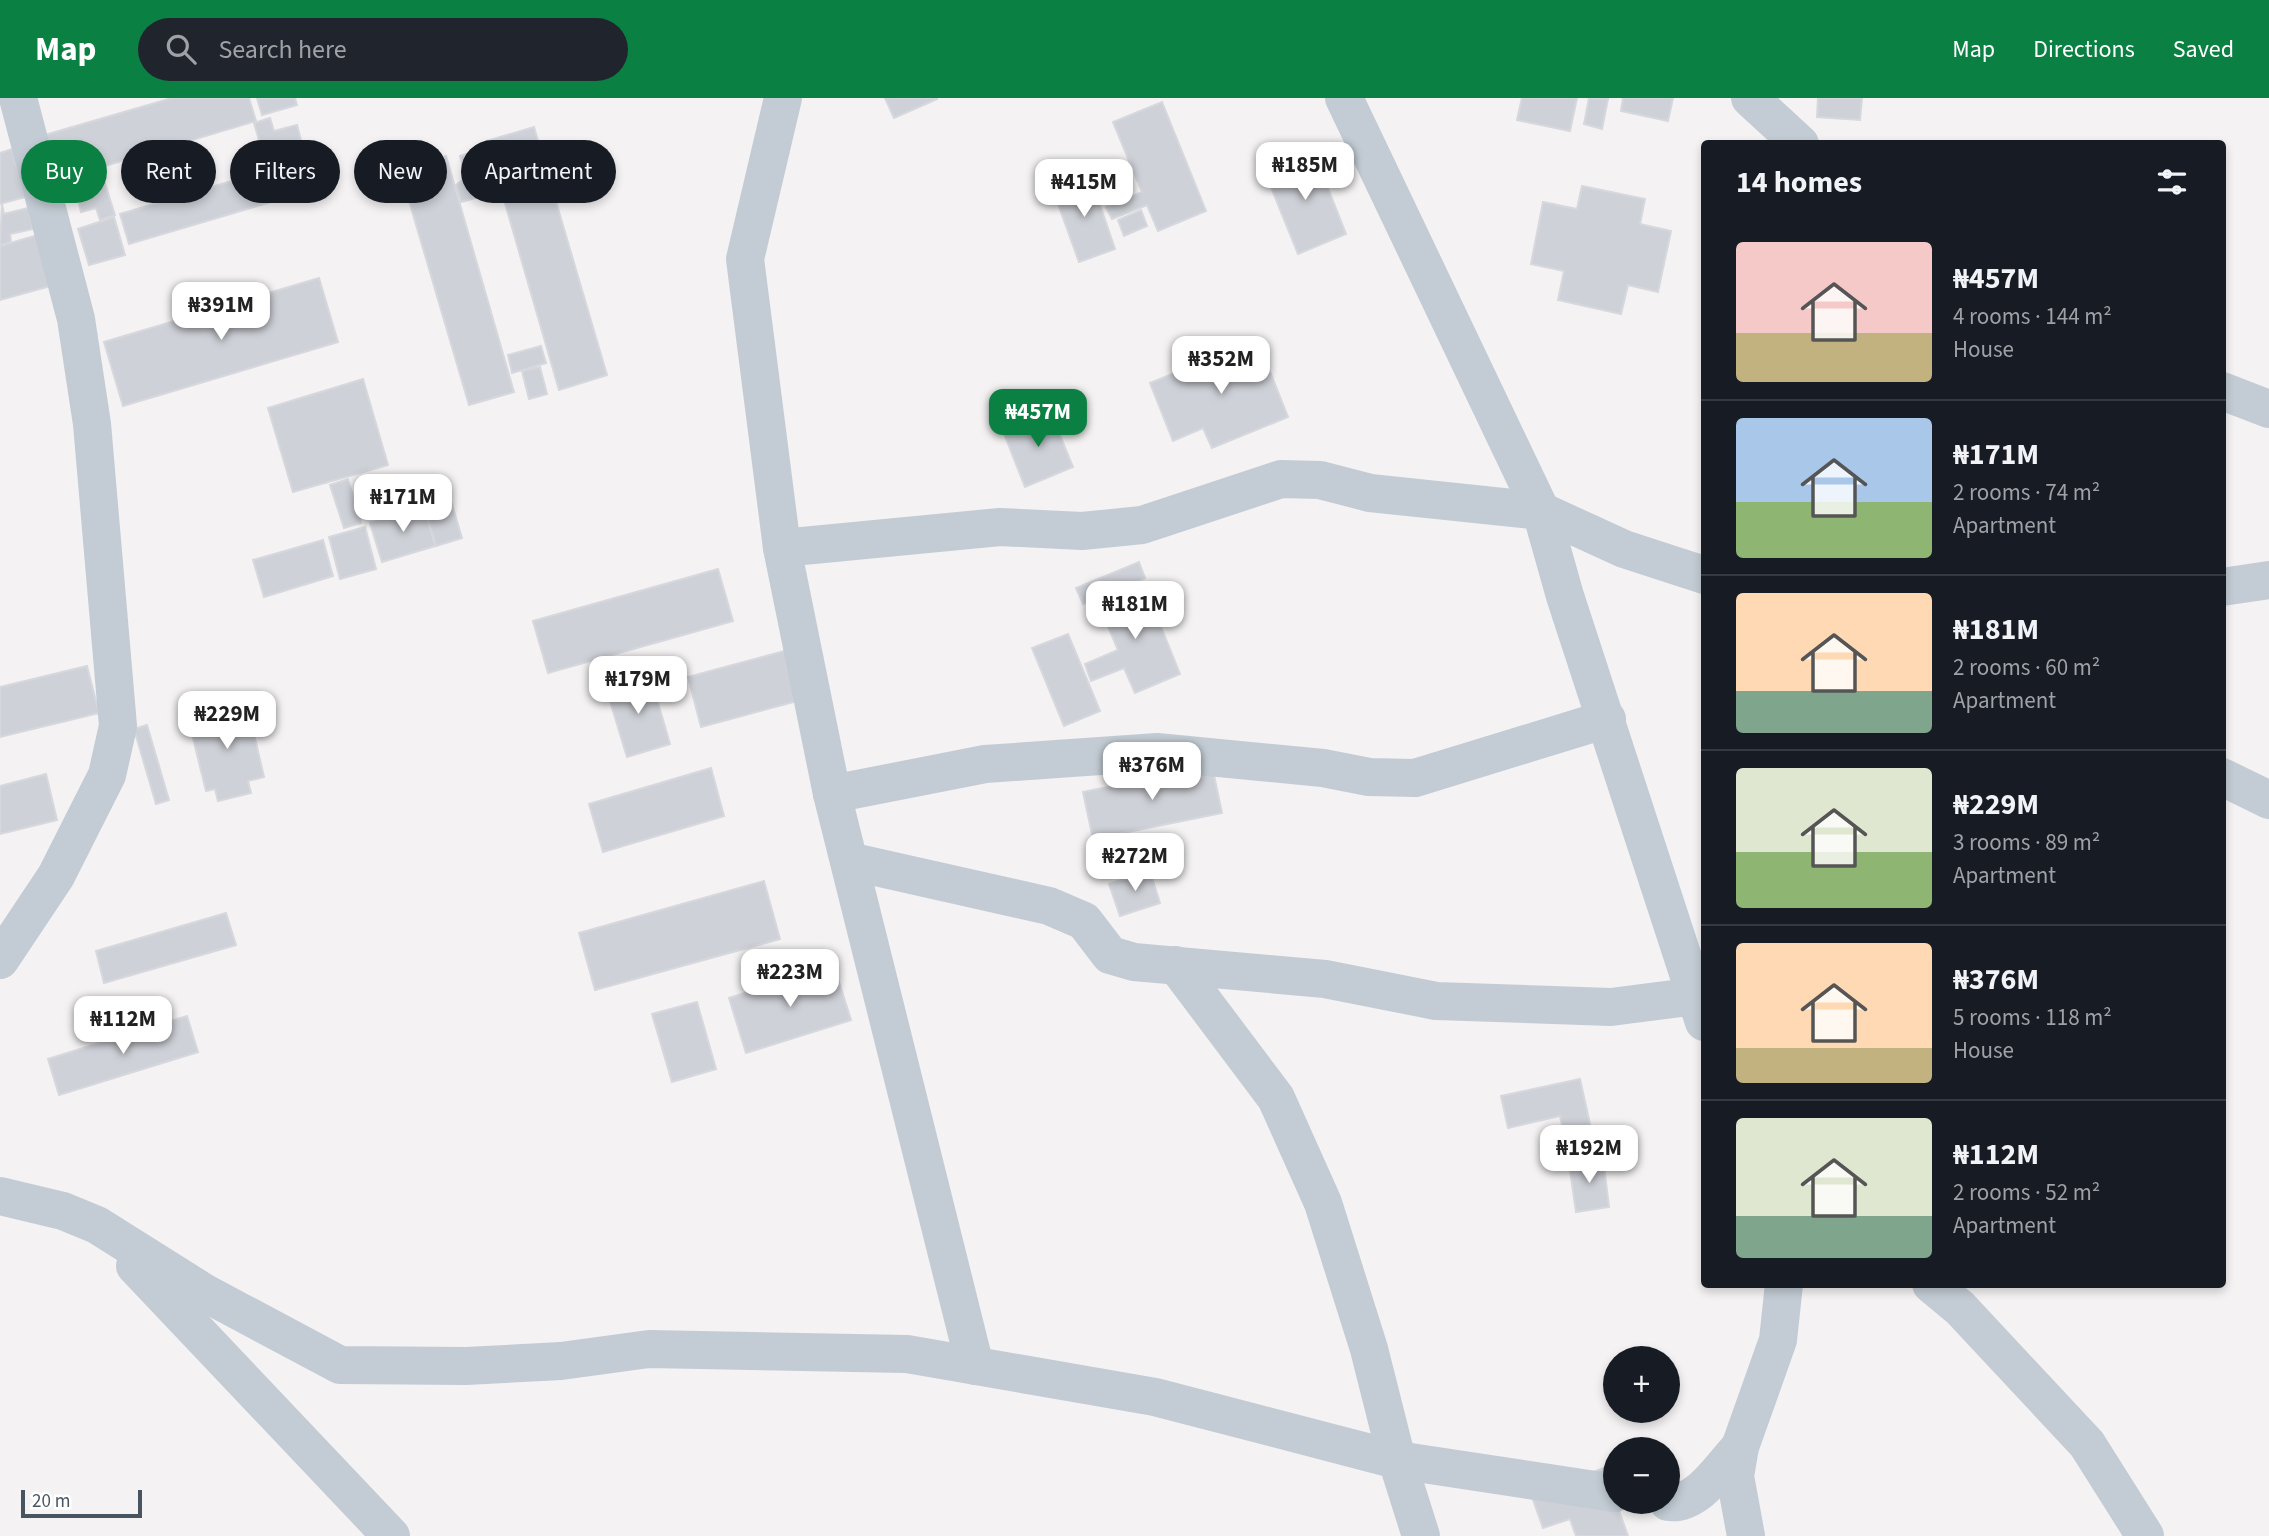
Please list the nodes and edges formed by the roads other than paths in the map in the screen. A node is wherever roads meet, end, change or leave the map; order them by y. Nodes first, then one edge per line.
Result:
1 (18, 98) edge
2 (783, 98) edge
3 (1345, 98) edge
4 (1750, 98) edge
5 (1796, 140) edge
6 (2226, 393) edge
7 (2269, 410) edge
8 (1541, 511) junction
9 (782, 548) junction
10 (1701, 574) edge
11 (2269, 580) edge
12 (2226, 586) edge
13 (1606, 719) junction
14 (2226, 779) edge
15 (832, 794) junction
16 (2269, 800) edge
17 (849, 861) junction
18 (0, 960) edge
19 (1176, 965) junction
20 (1700, 1009) edge
21 (0, 1196) edge
22 (97, 1226) junction
23 (1784, 1288) edge
24 (1936, 1288) edge
25 (975, 1366) junction
26 (1740, 1447) junction
27 (1397, 1460) junction
28 (1603, 1491) edge
29 (1680, 1502) edge
30 (391, 1536) edge
31 (1422, 1536) edge
32 (1746, 1536) edge
33 (2144, 1536) edge

1 - 18 street
2 - 9 street
3 - 8 street
4 - 5 street
6 - 7 street
8 - 9 street
8 - 10 street
8 - 13 street
9 - 15 street
11 - 12 street
13 - 15 street
13 - 20 street
14 - 16 street
15 - 17 street
17 - 19 street
17 - 25 street
19 - 20 street
19 - 27 street
21 - 22 street
22 - 25 street
22 - 30 street
23 - 26 street
24 - 33 street
25 - 27 street
26 - 29 street
26 - 32 street
27 - 28 street
27 - 31 street

